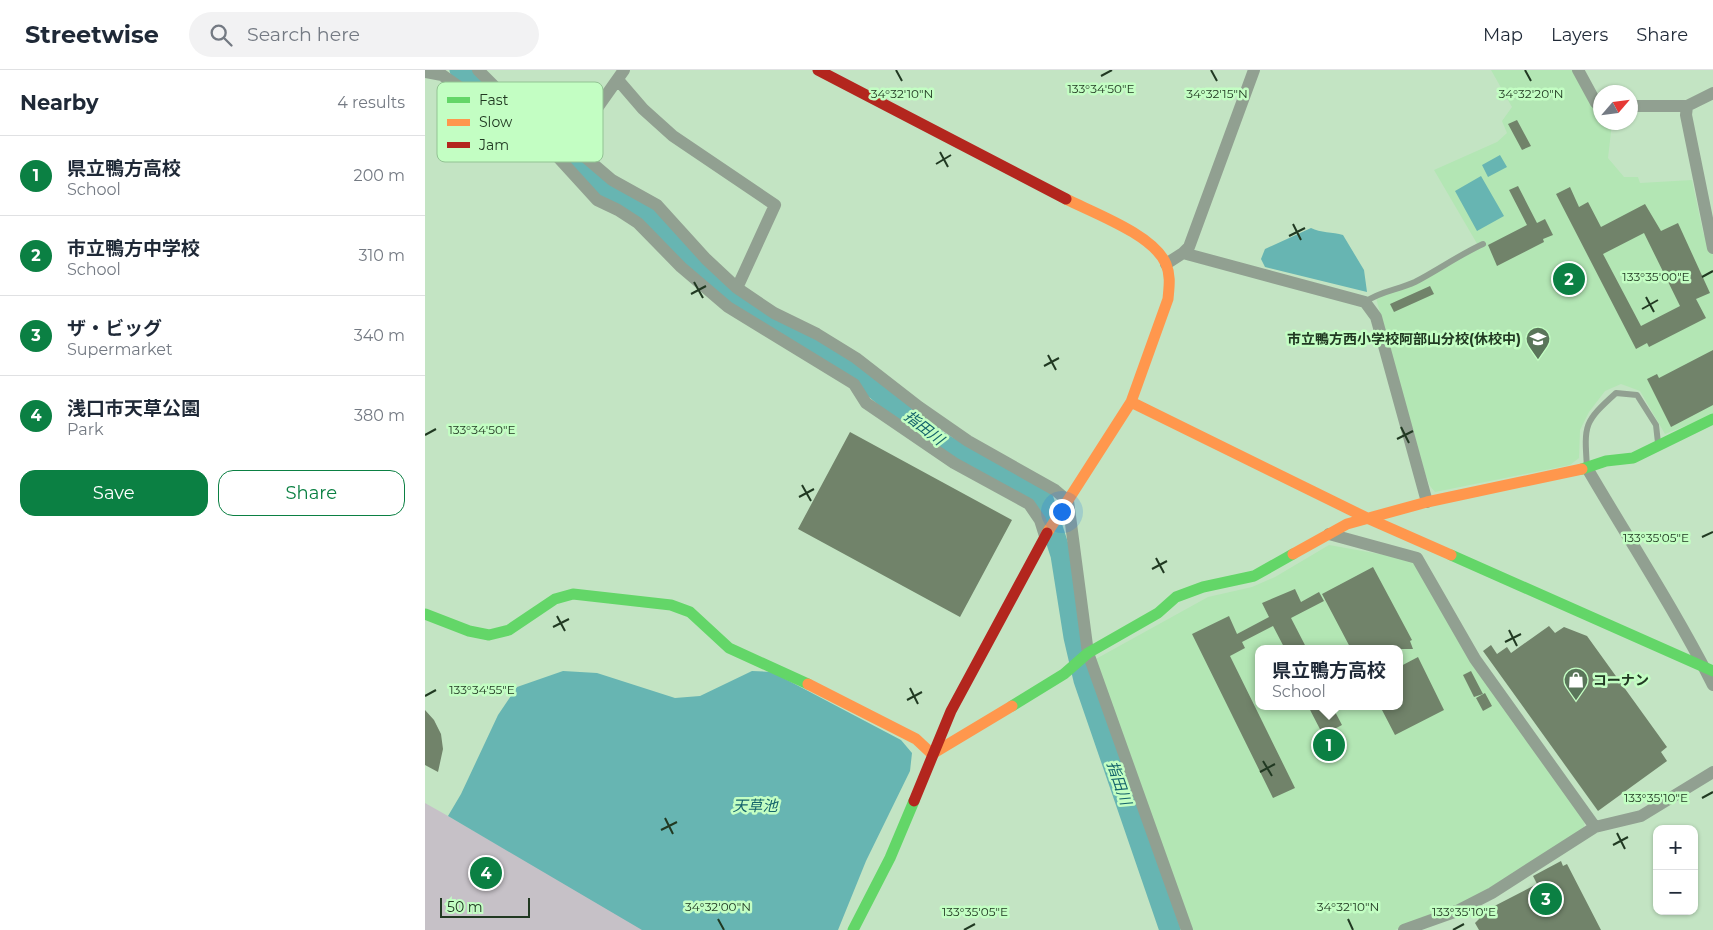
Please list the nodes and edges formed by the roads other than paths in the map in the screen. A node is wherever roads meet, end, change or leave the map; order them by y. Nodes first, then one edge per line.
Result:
1 (477, 70) edge
2 (818, 70) edge
3 (1254, 70) edge
4 (1578, 70) edge
5 (425, 72) edge
6 (442, 72) edge
7 (621, 75) edge
8 (454, 82) edge
9 (490, 82) edge
10 (1713, 92) edge
11 (1593, 98) edge
12 (603, 100) edge
13 (1638, 106) edge
14 (1687, 106) junction
15 (562, 162) edge
16 (592, 162) edge
17 (1711, 228) edge
18 (1483, 244) dead end
19 (1713, 248) edge
20 (1183, 253) junction
21 (1166, 264) junction
22 (737, 288) junction
23 (1365, 302) junction
24 (1131, 402) junction
25 (1713, 419) edge
26 (1659, 445) junction
27 (1587, 468) junction
28 (1068, 502) junction
29 (1427, 502) junction
30 (1367, 518) junction
31 (1329, 534) junction
32 (1045, 536) junction
33 (425, 614) edge
34 (1088, 653) junction
35 (1709, 669) edge
36 (1713, 685) edge
37 (932, 754) junction
38 (1713, 772) edge
39 (1595, 827) junction
40 (853, 930) edge
41 (1187, 930) edge
42 (1404, 930) edge

1 - 9 street
2 - 21 street
3 - 20 street
4 - 11 street
5 - 6 street
6 - 8 street
7 - 12 street
7 - 22 street
10 - 14 street
13 - 14 street
14 - 17 street
15 - 32 street
16 - 22 street
17 - 19 street
18 - 23 lane
20 - 21 street
20 - 23 street
21 - 24 street
22 - 28 street
23 - 29 street
24 - 28 street
24 - 30 street
25 - 26 street
26 - 27 street
26 - 27 lane
27 - 29 street
27 - 35 street
28 - 32 street
28 - 34 street
29 - 30 street
30 - 31 street
30 - 35 street
31 - 34 street
31 - 39 street
32 - 37 street
33 - 37 street
34 - 37 street
34 - 41 street
35 - 36 street
37 - 40 street
38 - 39 street
39 - 42 street

